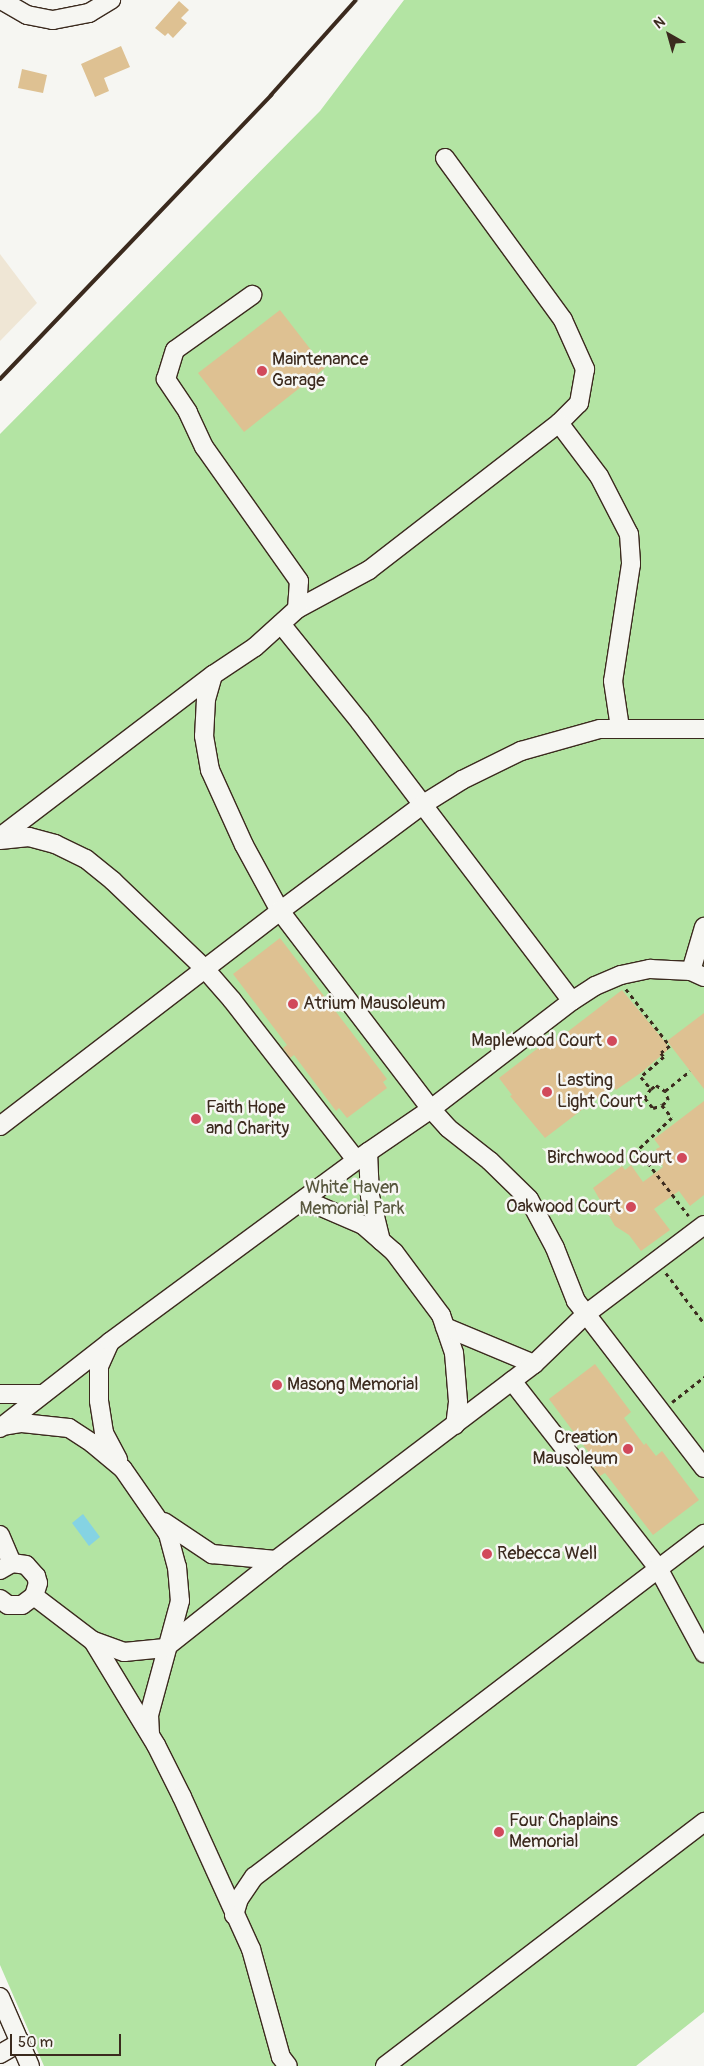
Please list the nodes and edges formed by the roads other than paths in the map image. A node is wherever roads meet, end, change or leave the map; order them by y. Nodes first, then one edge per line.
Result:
1 (1, 0) edge
2 (111, 0) edge
3 (445, 158) dead end
4 (252, 294) dead end
5 (559, 423) junction
6 (297, 609) junction
7 (281, 624) junction
8 (212, 675) junction
9 (620, 728) junction
10 (704, 729) edge
11 (422, 805) junction
12 (0, 838) edge
13 (280, 911) junction
14 (704, 927) edge
15 (205, 969) junction
16 (697, 974) edge
17 (572, 1001) junction
18 (431, 1109) junction
19 (0, 1126) edge
20 (362, 1156) junction
21 (299, 1203) junction
22 (701, 1227) edge
23 (381, 1241) junction
24 (586, 1314) junction
25 (445, 1327) junction
26 (110, 1342) junction
27 (534, 1364) junction
28 (512, 1381) junction
29 (0, 1394) edge
30 (43, 1394) junction
31 (455, 1425) junction
32 (1, 1427) edge
33 (704, 1468) edge
34 (122, 1469) junction
35 (158, 1517) junction
36 (704, 1534) edge
37 (0, 1535) edge
38 (276, 1560) junction
39 (6, 1567) edge
40 (658, 1568) junction
41 (34, 1596) junction
42 (0, 1599) edge
43 (93, 1641) junction
44 (165, 1648) junction
45 (704, 1653) edge
46 (150, 1734) junction
47 (704, 1822) edge
48 (234, 1915) junction
49 (0, 1997) edge
50 (21, 2042) junction
51 (0, 2054) edge
52 (30, 2066) edge
53 (288, 2066) edge
54 (385, 2066) edge

1 - 2 street
3 - 5 street
4 - 6 street
5 - 6 street
5 - 9 street
6 - 7 street
7 - 8 street
7 - 11 street
8 - 12 street
8 - 13 street
9 - 10 street
9 - 11 street
11 - 13 street
11 - 17 street
12 - 15 street
13 - 15 street
13 - 18 street
14 - 16 street
15 - 19 street
15 - 20 street
16 - 17 street
17 - 18 street
18 - 20 street
18 - 24 street
20 - 21 street
20 - 23 street
21 - 23 street
21 - 26 street
22 - 24 street
23 - 25 street
24 - 27 street
24 - 33 street
25 - 27 street
25 - 31 street
26 - 30 street
26 - 34 street
27 - 28 street
28 - 31 street
28 - 40 street
29 - 30 street
30 - 32 street
31 - 38 street
32 - 34 street
34 - 35 street
35 - 38 street
35 - 44 street
36 - 40 street
37 - 39 street
38 - 44 street
39 - 41 street
40 - 45 street
40 - 48 street
41 - 42 street
41 - 43 street
43 - 44 street
43 - 46 street
44 - 46 street
46 - 48 street
47 - 54 street
48 - 53 street
49 - 50 street
50 - 51 street
50 - 52 street

